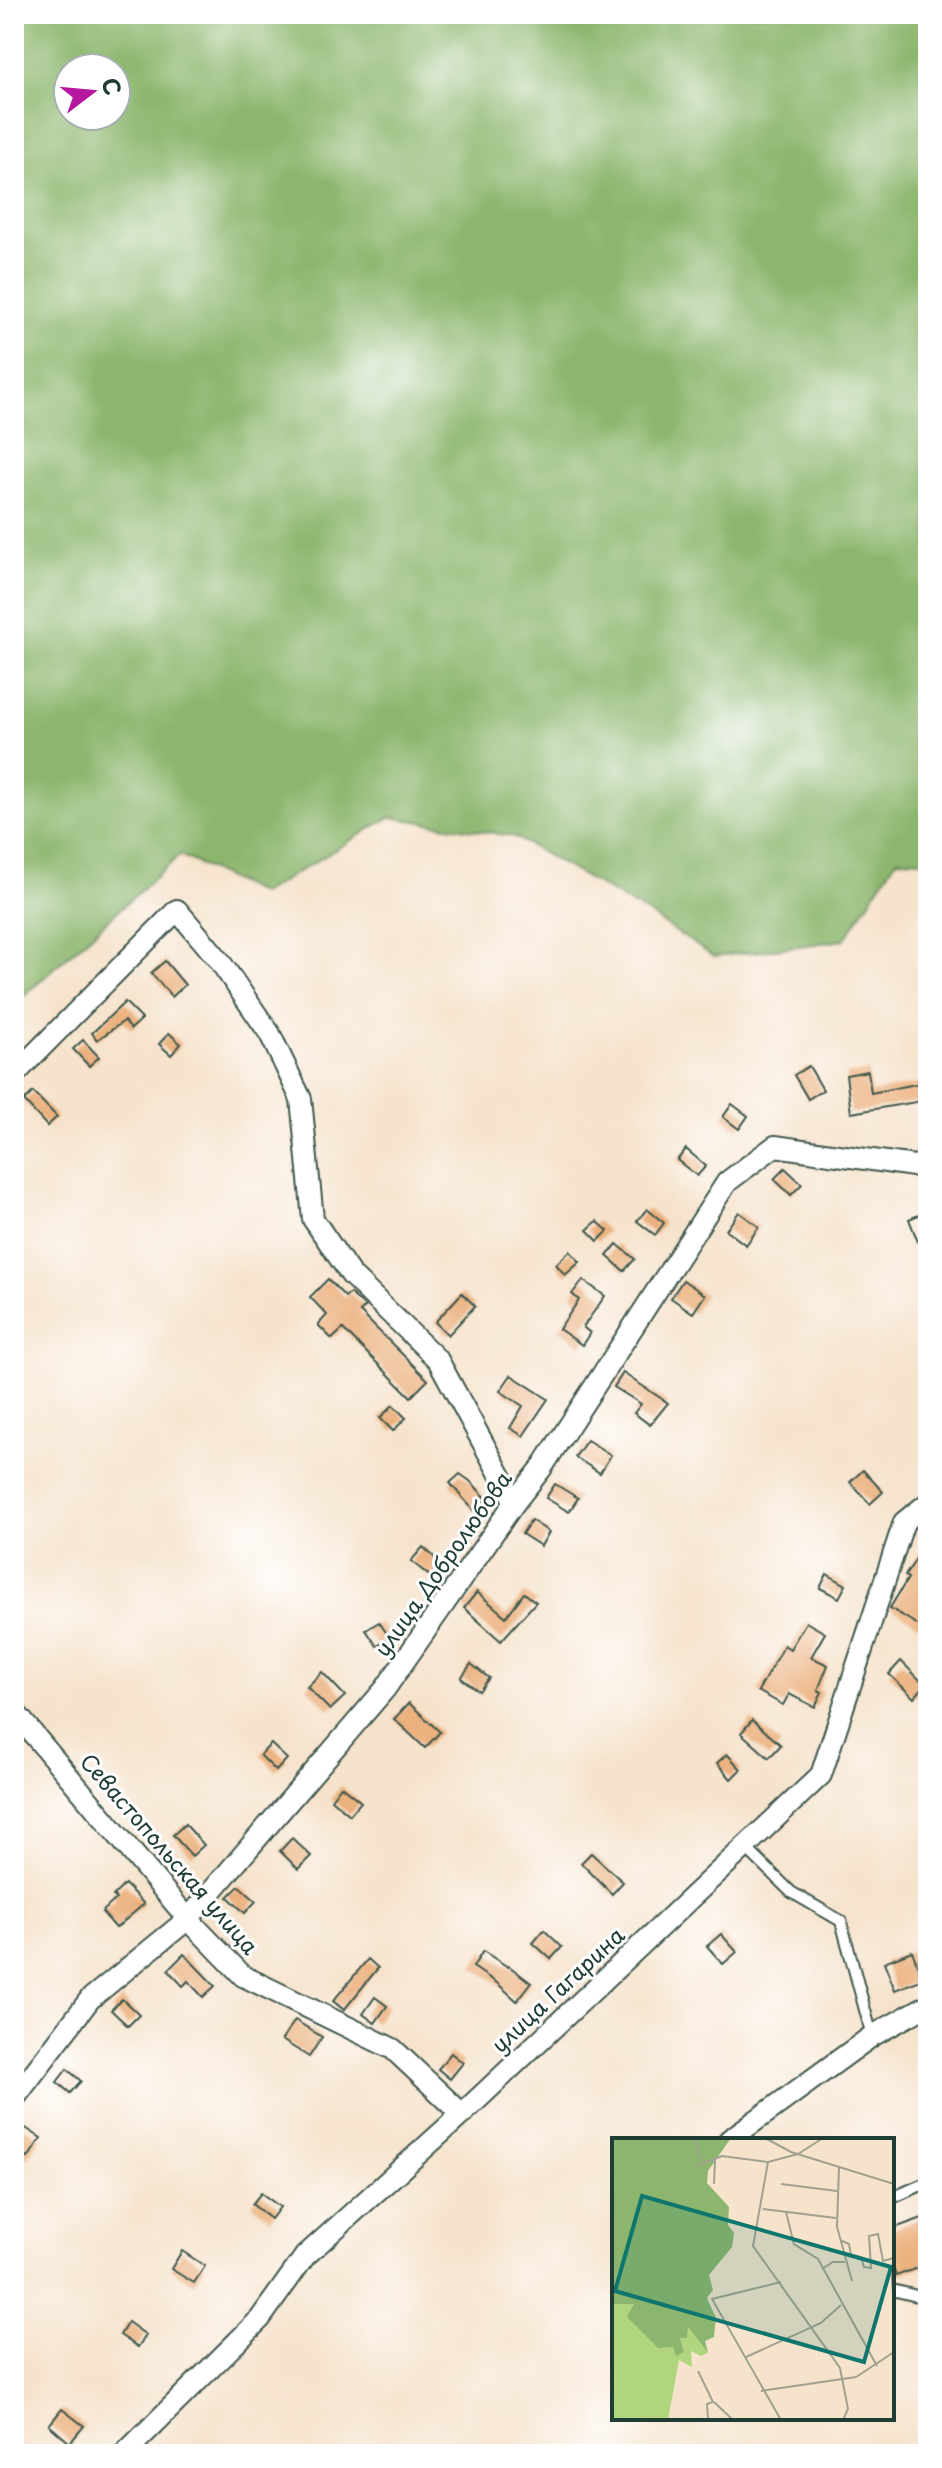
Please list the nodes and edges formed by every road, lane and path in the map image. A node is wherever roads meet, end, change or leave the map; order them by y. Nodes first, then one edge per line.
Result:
1 (14, 1075) edge
2 (928, 1164) edge
3 (515, 1502) junction
4 (928, 1503) edge
5 (14, 1711) edge
6 (744, 1846) junction
7 (188, 1919) junction
8 (928, 2005) edge
9 (872, 2036) junction
10 (14, 2099) edge
11 (462, 2114) junction
12 (732, 2138) edge
13 (928, 2182) edge
14 (894, 2197) edge
15 (894, 2290) edge
16 (928, 2295) edge
17 (124, 2454) edge

1 - 3 street
2 - 3 street, улица Добролюбова
3 - 7 street, улица Добролюбова
4 - 6 street, улица Гагарина
5 - 7 street, Севастопольская улица
6 - 9 lane
6 - 11 street, улица Гагарина
7 - 10 street, улица Добролюбова
7 - 11 street, Севастопольская улица
8 - 9 street
9 - 12 street
11 - 17 street, улица Гагарина
13 - 14 lane
15 - 16 lane

